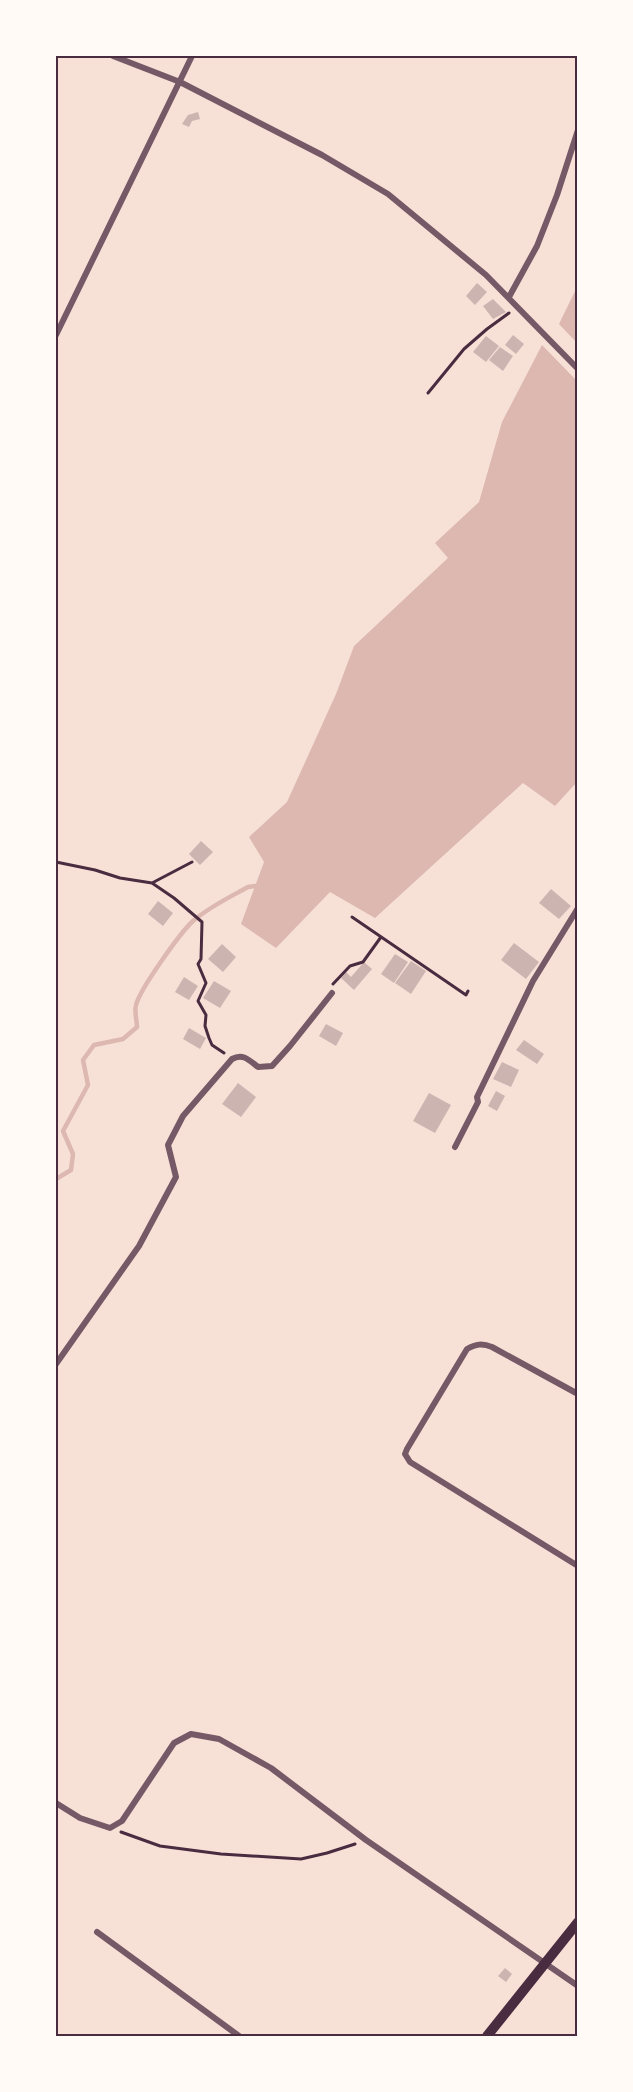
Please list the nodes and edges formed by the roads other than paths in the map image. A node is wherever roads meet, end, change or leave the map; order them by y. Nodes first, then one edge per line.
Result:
1 (113, 56) edge
2 (192, 56) edge
3 (180, 82) junction
4 (578, 130) edge
5 (509, 297) junction
6 (56, 335) edge
7 (578, 369) edge
8 (578, 908) edge
9 (332, 993) road end
10 (455, 1147) dead end
11 (56, 1364) edge
12 (578, 1395) edge
13 (578, 1566) edge
14 (56, 1803) edge
15 (578, 1922) edge
16 (97, 1932) dead end
17 (544, 1964) junction
18 (578, 1986) edge
19 (239, 2037) edge
20 (487, 2037) edge

1 - 3 street
2 - 3 street
3 - 5 street
3 - 6 street
4 - 5 street
5 - 7 street
8 - 10 street
9 - 11 street
12 - 13 street
14 - 17 street
15 - 17 main road
16 - 19 street
17 - 18 street
17 - 20 main road

